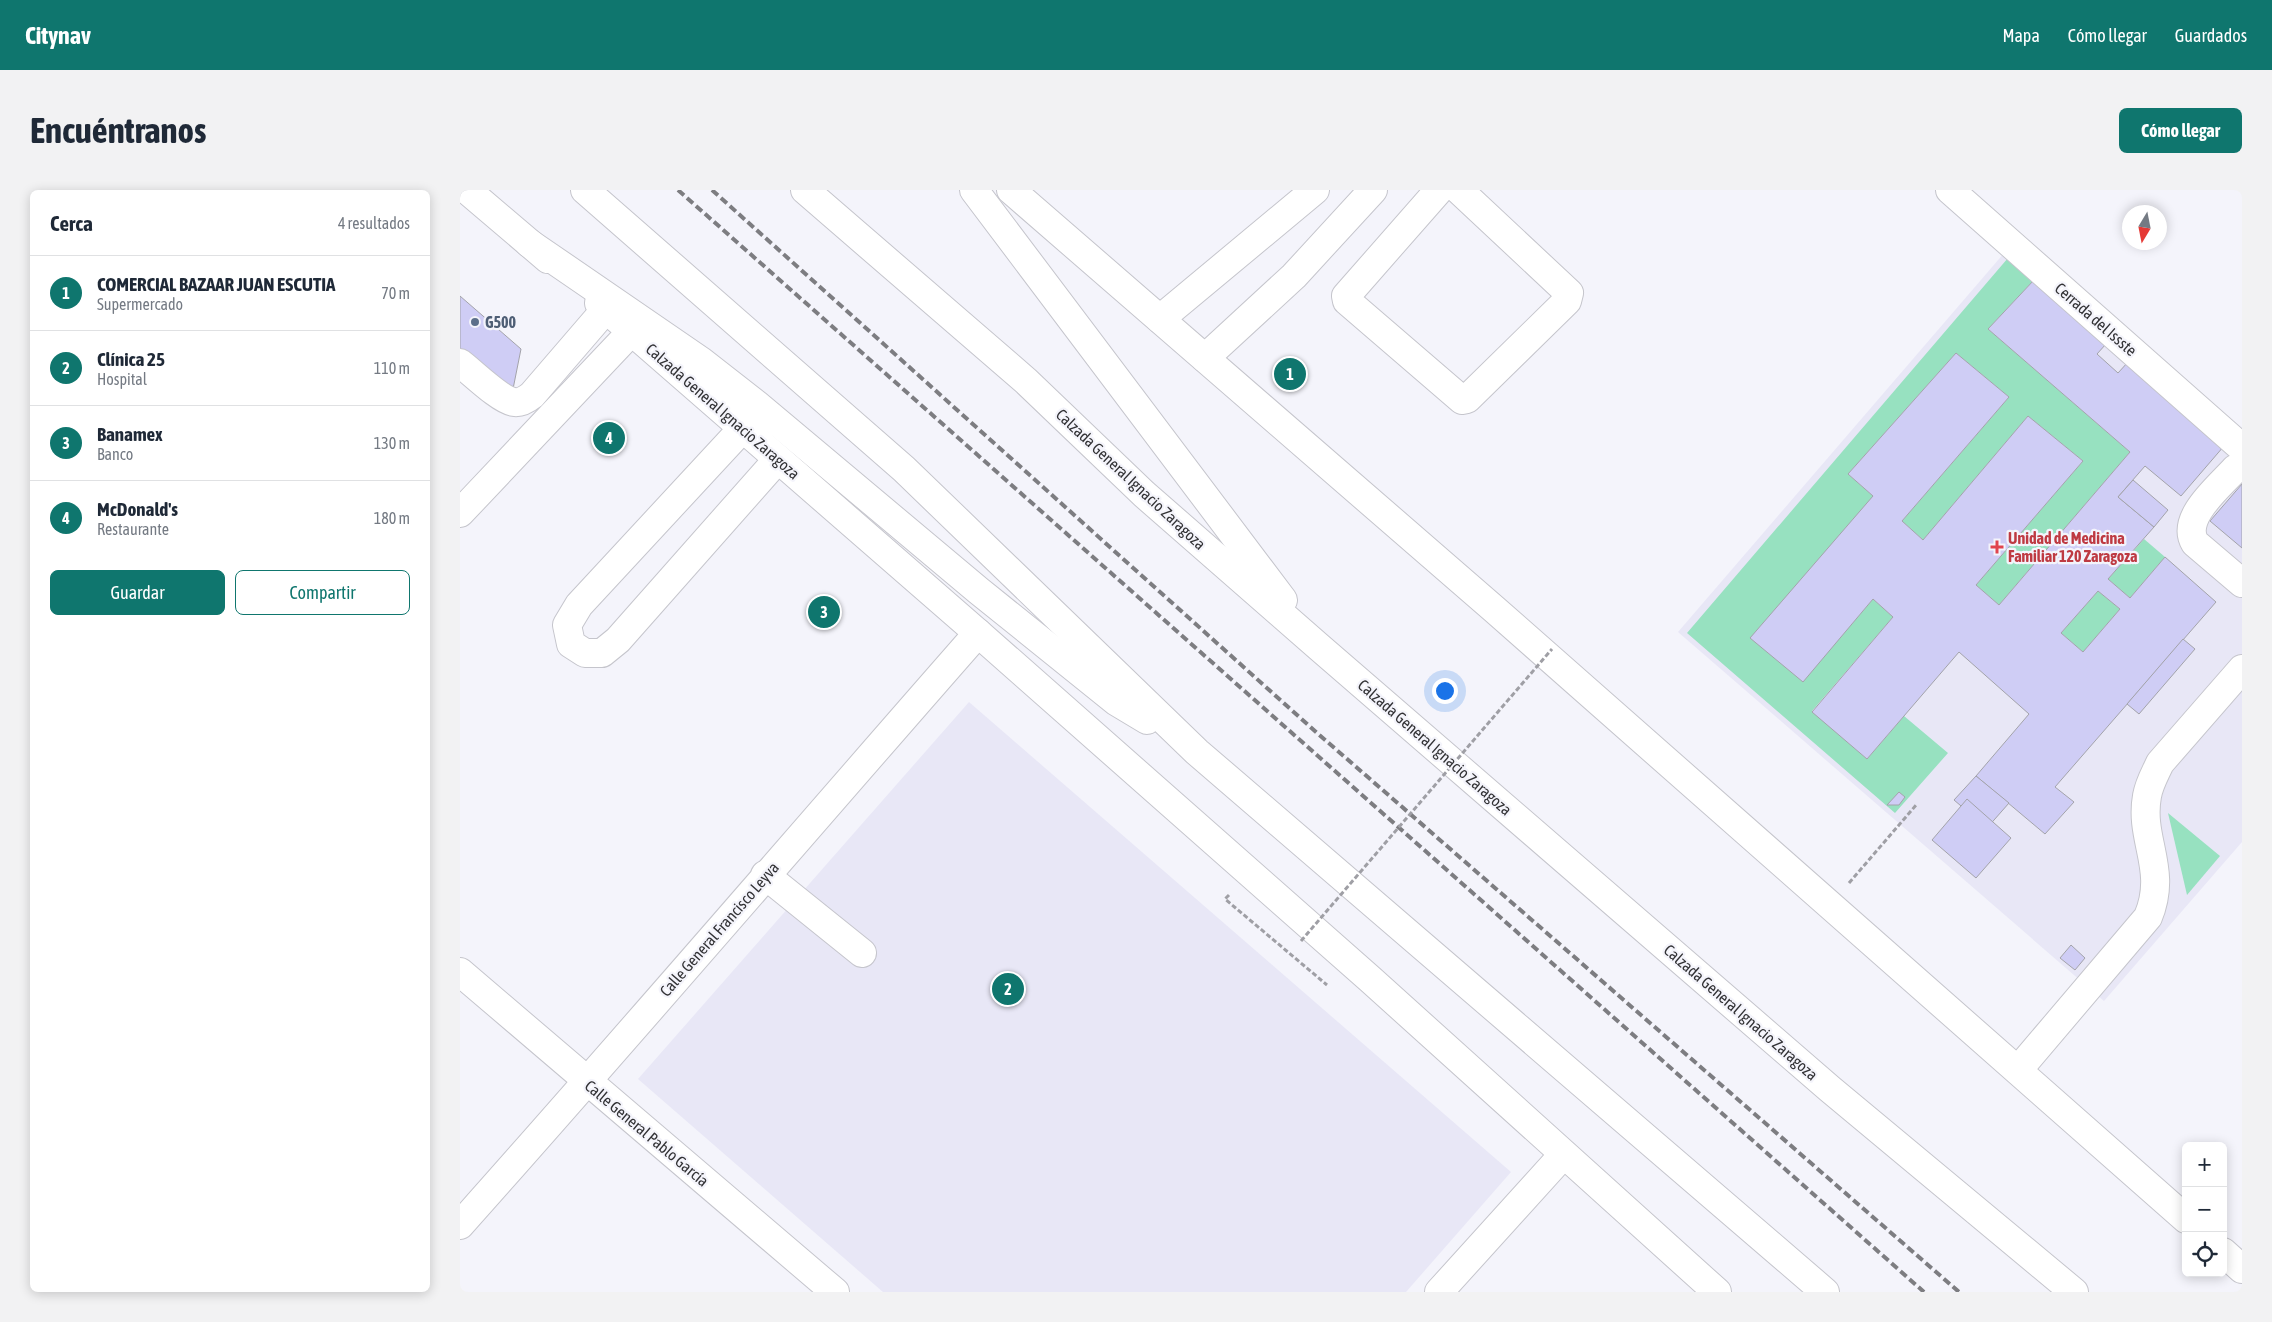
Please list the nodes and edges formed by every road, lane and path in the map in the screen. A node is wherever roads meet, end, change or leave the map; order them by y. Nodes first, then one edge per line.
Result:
1 (467, 190) edge
2 (585, 190) edge
3 (805, 190) edge
4 (974, 190) edge
5 (1011, 190) edge
6 (1315, 190) edge
7 (1373, 190) edge
8 (1438, 190) edge
9 (1460, 190) edge
10 (1950, 190) edge
11 (529, 243) junction
12 (606, 309) junction
13 (1160, 319) junction
14 (632, 331) junction
15 (1205, 358) junction
16 (460, 363) edge
17 (743, 428) junction
18 (778, 459) junction
19 (2238, 459) edge
20 (460, 513) edge
21 (2242, 583) edge
22 (978, 633) junction
23 (1319, 647) junction
24 (1552, 648) dead end
25 (2242, 670) edge
26 (1197, 752) junction
27 (1917, 804) dead end
28 (765, 875) junction
29 (1225, 899) dead end
30 (1831, 905) junction
31 (1300, 941) dead end
32 (862, 953) dead end
33 (460, 972) edge
34 (1334, 991) dead end
35 (2018, 1070) junction
36 (587, 1082) junction
37 (1563, 1155) junction
38 (2182, 1215) edge
39 (460, 1225) edge
40 (2227, 1256) edge
41 (2242, 1269) edge
42 (835, 1292) edge
43 (1439, 1292) edge
44 (1717, 1292) edge
45 (1825, 1292) edge
46 (2074, 1292) edge

1 - 11 main road, Calzada General Ignacio Zaragoza
2 - 26 main road
3 - 23 main road, Calzada General Ignacio Zaragoza
4 - 23 main road
5 - 13 main road
6 - 13 main road
7 - 15 main road
8 - 9 main road
10 - 19 main road, Cerrada del Issste
11 - 12 main road, Calzada General Ignacio Zaragoza
11 - 26 main road
12 - 14 main road, Calzada General Ignacio Zaragoza
12 - 16 main road
13 - 15 main road
14 - 17 main road, Calzada General Ignacio Zaragoza
14 - 20 main road
15 - 30 main road
17 - 18 main road, Calzada General Ignacio Zaragoza
17 - 18 main road
18 - 22 main road, Calzada General Ignacio Zaragoza
19 - 21 main road
22 - 28 main road, Calle General Francisco Leyva
22 - 37 main road, Calzada General Ignacio Zaragoza
23 - 46 main road, Calzada General Ignacio Zaragoza
24 - 31 path, bridge
25 - 35 main road
26 - 45 main road
27 - 30 path
28 - 32 main road
28 - 36 main road, Calle General Francisco Leyva
29 - 34 path
30 - 35 main road
33 - 36 main road, Calle General Pablo García
35 - 38 main road
36 - 39 main road, Calle General Francisco Leyva
36 - 42 main road, Calle General Pablo García
37 - 43 main road
37 - 44 main road, Calzada General Ignacio Zaragoza
40 - 41 main road

